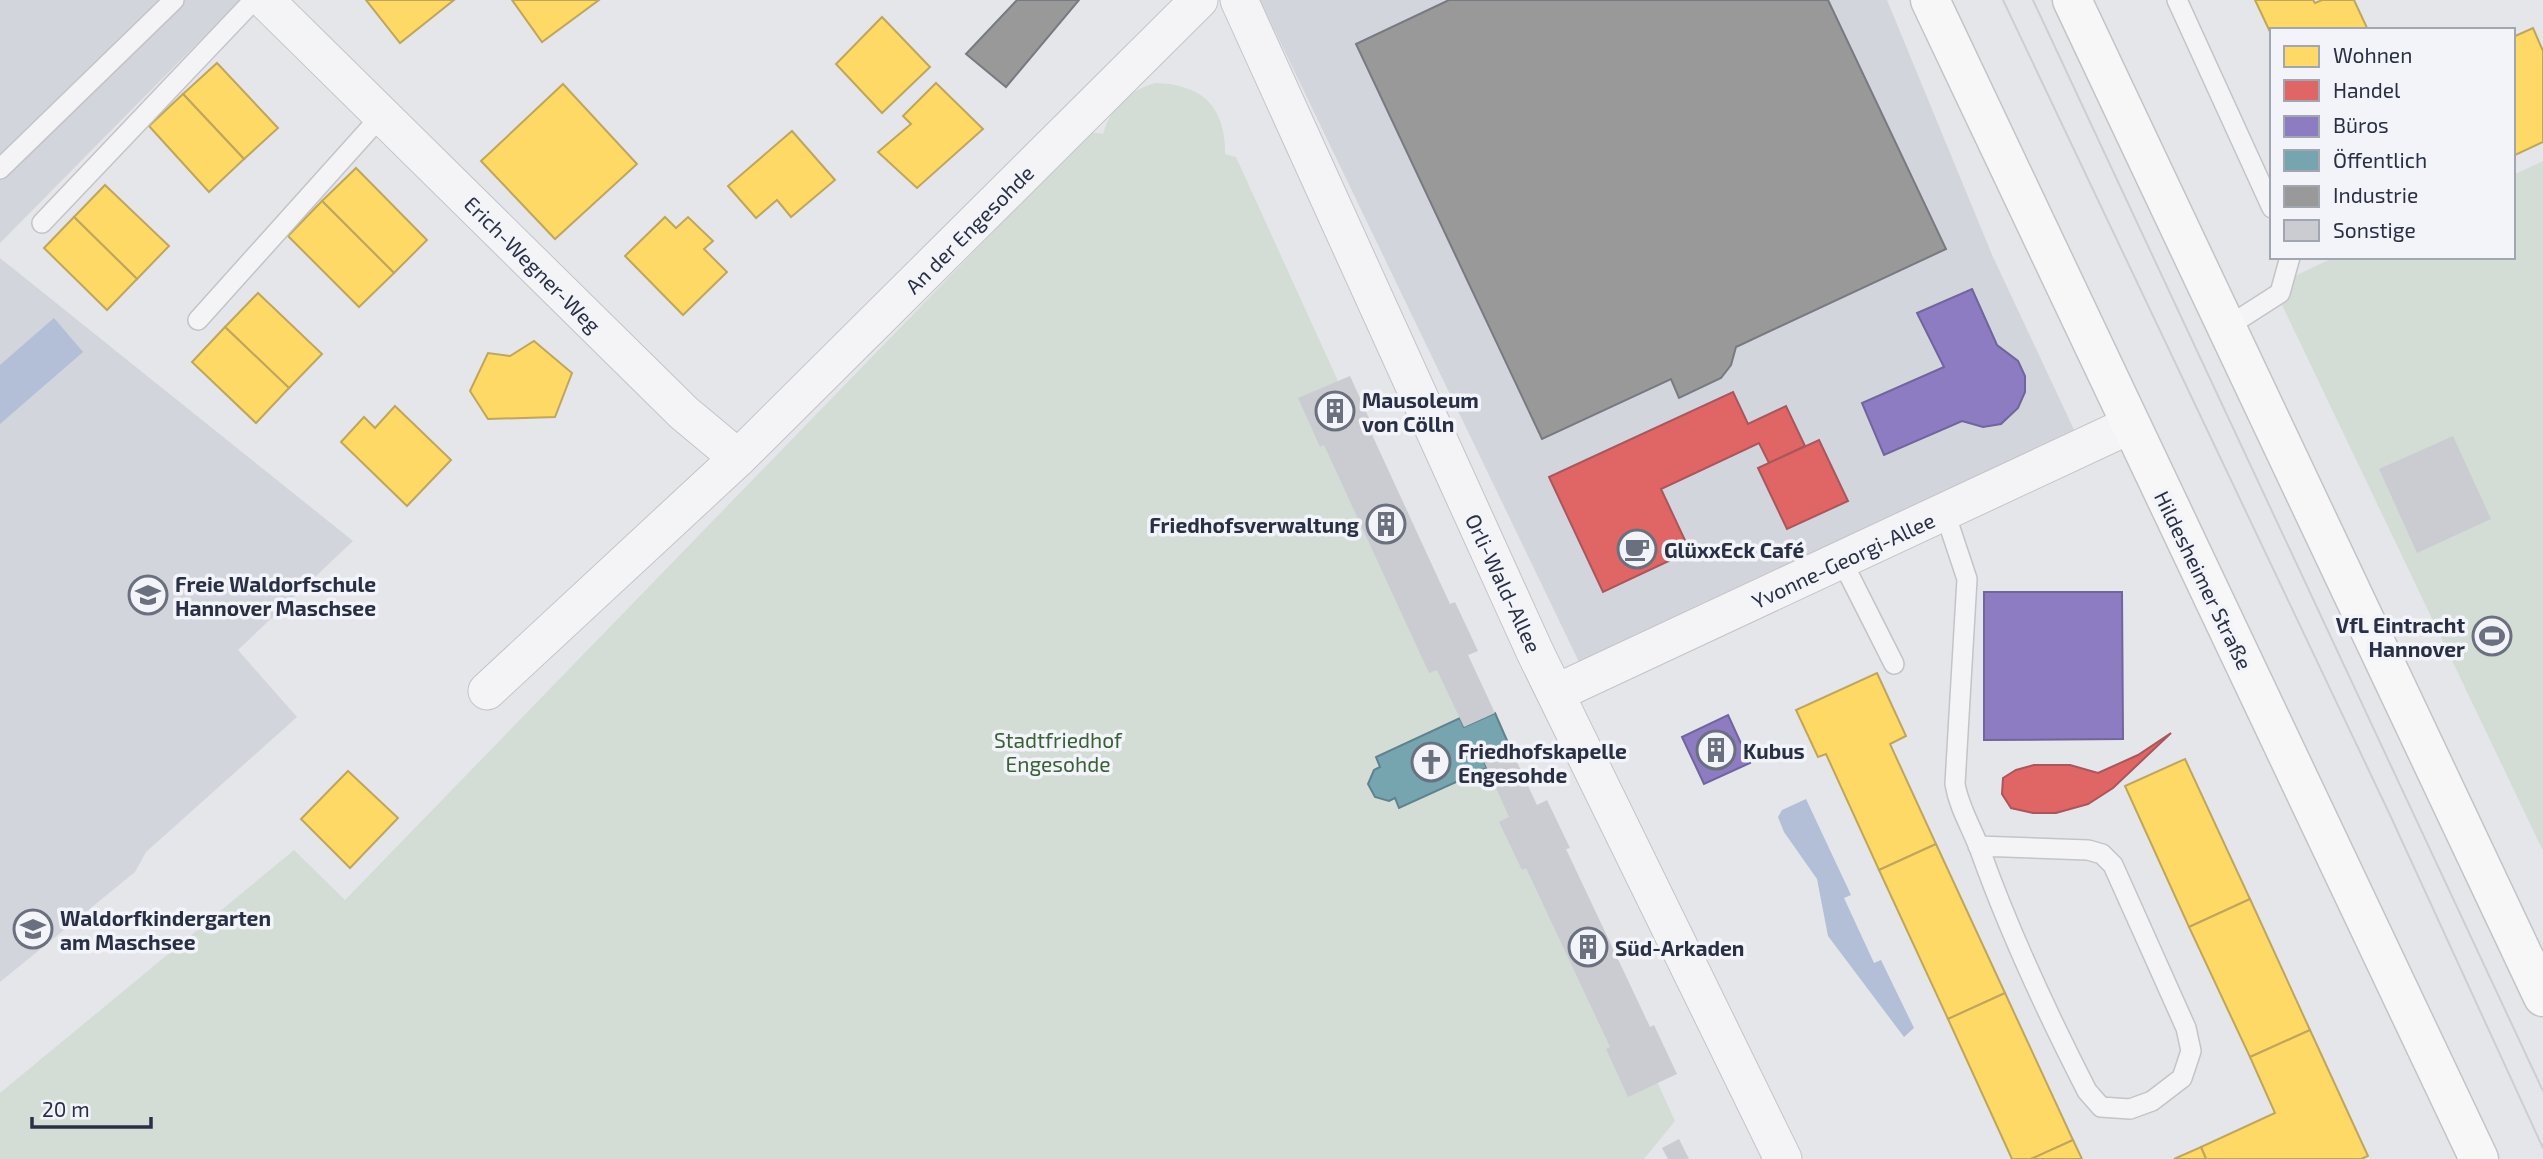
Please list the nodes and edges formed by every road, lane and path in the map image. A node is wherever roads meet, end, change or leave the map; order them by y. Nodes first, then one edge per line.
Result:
1 (174, 0) edge
2 (254, 0) edge
3 (265, 0) edge
4 (1199, 0) edge
5 (1239, 0) edge
6 (1930, 0) edge
7 (2072, 0) edge
8 (2177, 0) edge
9 (382, 115) junction
10 (0, 169) edge
11 (2270, 204) edge
12 (42, 223) dead end
13 (2289, 259) edge
14 (198, 320) dead end
15 (2227, 327) junction
16 (2130, 425) junction
17 (738, 458) junction
18 (1945, 513) junction
19 (1842, 561) junction
20 (1894, 664) dead end
21 (487, 691) dead end
22 (1556, 693) junction
23 (1978, 846) junction
24 (2543, 998) edge
25 (1783, 1159) edge
26 (2479, 1159) edge

1 - 10 lane
2 - 12 lane
3 - 9 street, Erich-Wegner-Weg
4 - 17 street, An der Engesohde
5 - 22 street, Orli-Wald-Allee
6 - 16 main road, Hildesheimer Straße
7 - 15 main road
8 - 11 lane
9 - 14 lane
9 - 17 street, Erich-Wegner-Weg
13 - 15 lane
15 - 24 main road
16 - 18 street, Yvonne-Georgi-Allee
16 - 26 main road, Hildesheimer Straße
17 - 21 street, An der Engesohde
18 - 19 street, Yvonne-Georgi-Allee
18 - 23 lane
19 - 20 lane
19 - 22 street, Yvonne-Georgi-Allee
22 - 25 street, Orli-Wald-Allee
23 - 23 lane

